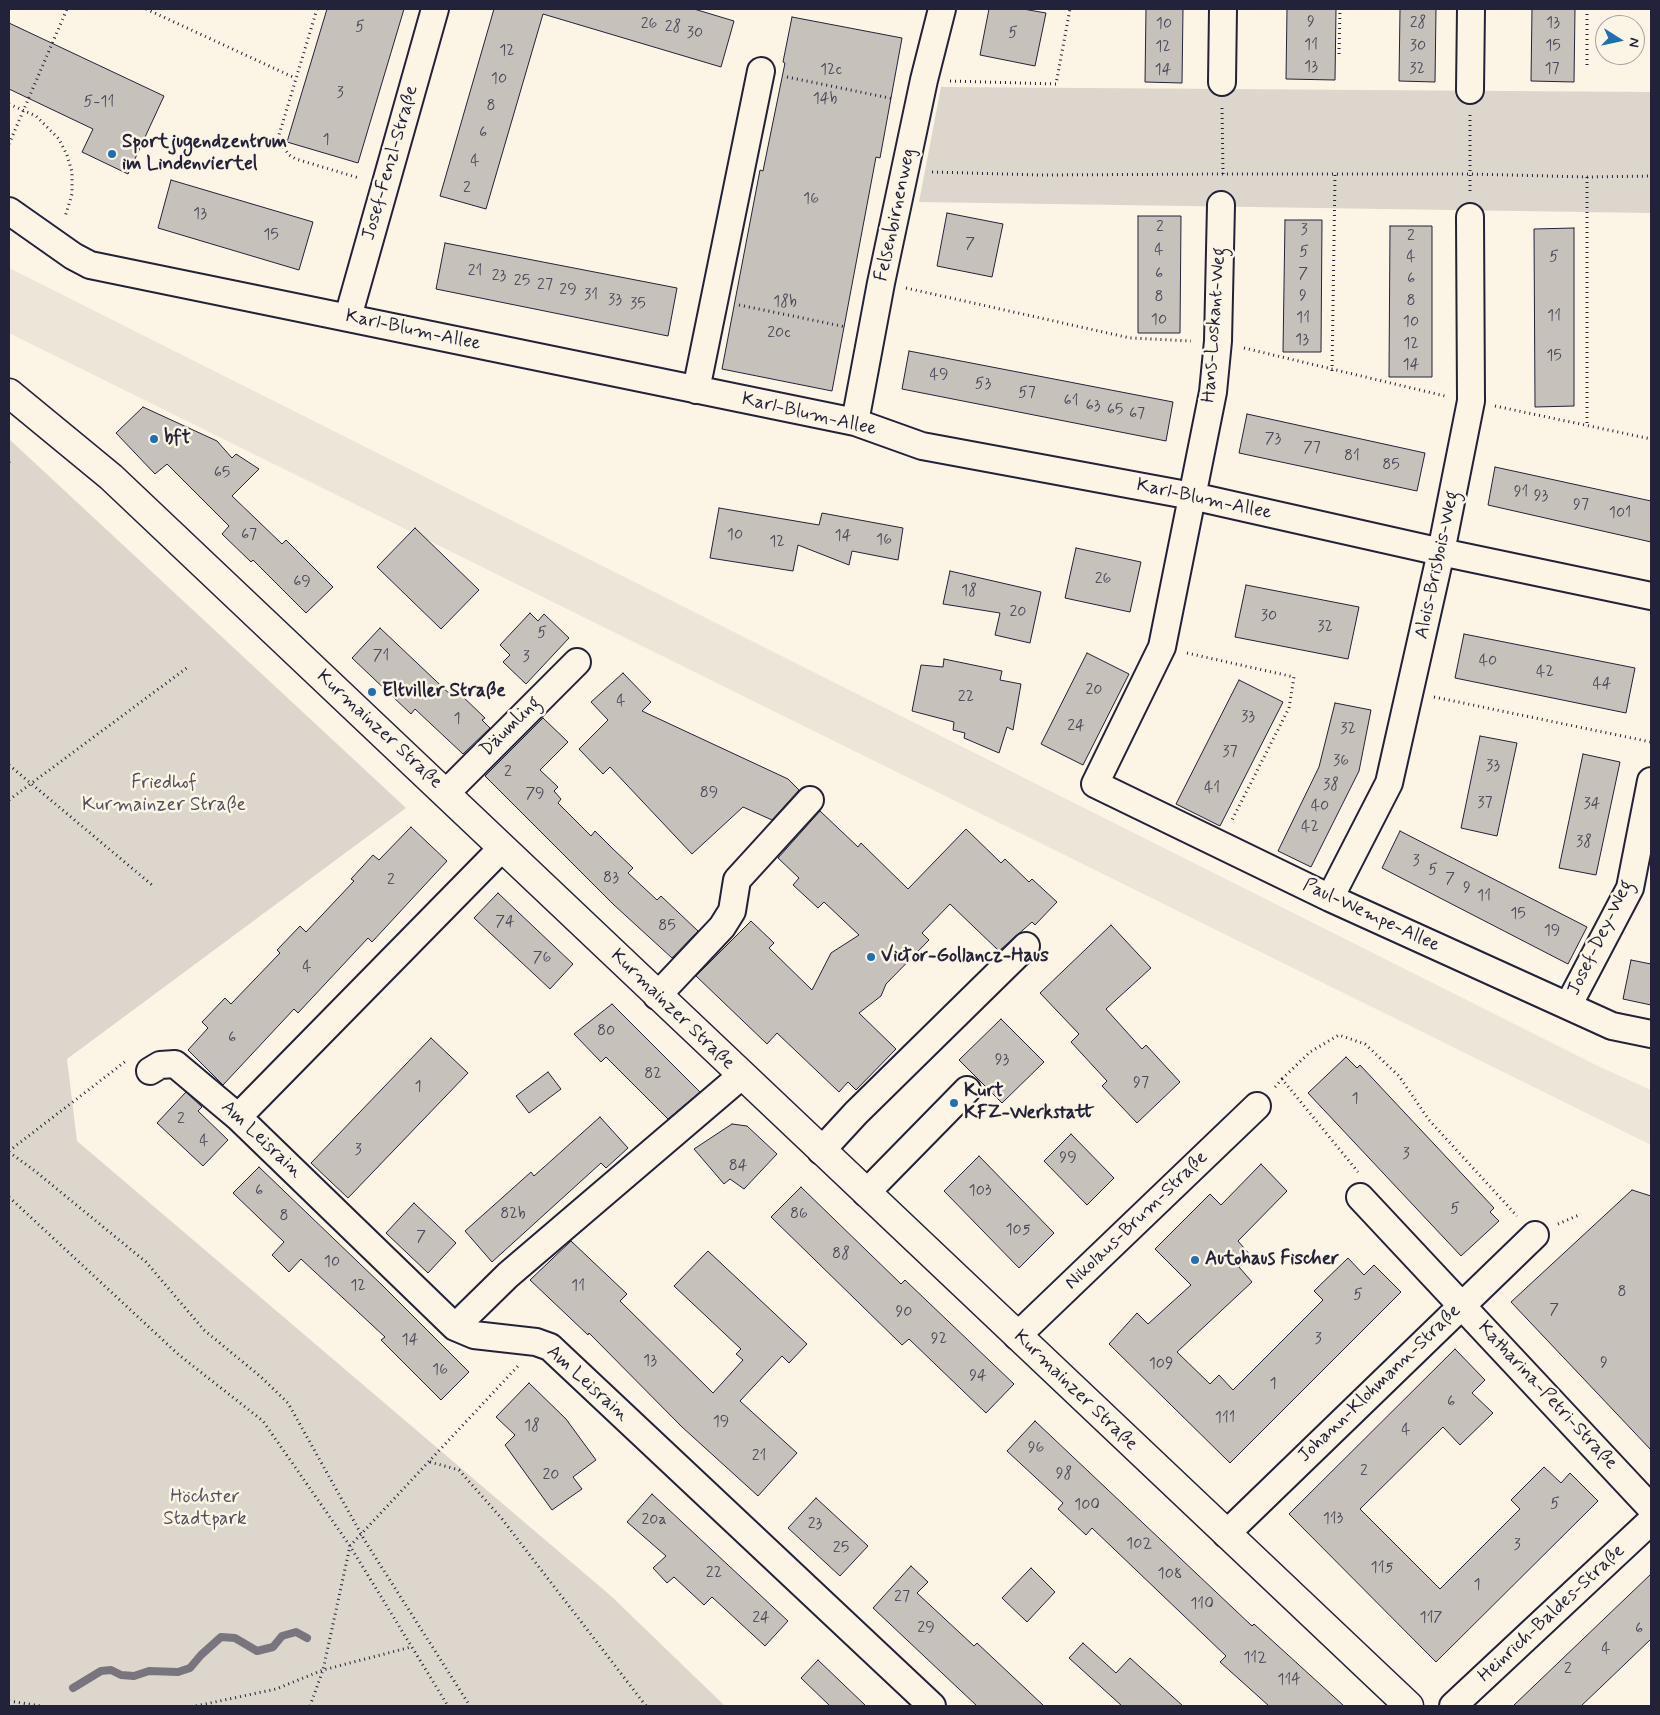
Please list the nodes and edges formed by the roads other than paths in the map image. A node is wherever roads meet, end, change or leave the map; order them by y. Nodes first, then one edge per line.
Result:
1 (435, 9) edge
2 (942, 9) edge
3 (1223, 9) edge
4 (1471, 9) edge
5 (761, 71) road end
6 (1222, 82) road end
7 (1470, 90) road end
8 (1221, 205) road end
9 (9, 212) edge
10 (1470, 217) road end
11 (348, 317) junction
12 (696, 390) junction
13 (9, 393) edge
14 (855, 422) junction
15 (1192, 496) junction
16 (1442, 552) junction
17 (1651, 596) edge
18 (577, 662) dead end
19 (1651, 781) edge
20 (1095, 784) joint
21 (446, 793) junction
22 (810, 800) dead end
23 (502, 848) junction
24 (1330, 898) junction
25 (1026, 946) dead end
26 (657, 996) junction
27 (1568, 1006) junction
28 (1651, 1034) edge
29 (150, 1071) road end
30 (741, 1076) junction
31 (966, 1090) dead end
32 (1257, 1106) road end
33 (238, 1116) junction
34 (821, 1151) junction
35 (866, 1193) junction
36 (1360, 1197) road end
37 (1535, 1234) road end
38 (1461, 1305) junction
39 (455, 1327) junction
40 (1018, 1336) junction
41 (1651, 1508) edge
42 (1651, 1521) edge
43 (1226, 1534) junction
44 (932, 1706) edge
45 (1410, 1706) edge
46 (1453, 1706) edge

1 - 11 street, Josef-Fenzl-Straße
2 - 14 street, Felsenbirnenweg
3 - 6 street
4 - 7 street
5 - 12 street
8 - 15 street, Hans-Loskant-Weg
9 - 11 street, Karl-Blum-Allee
10 - 16 street, Alois-Brisbois-Weg
11 - 12 street, Karl-Blum-Allee
12 - 14 street, Karl-Blum-Allee
13 - 21 main road, Kurmainzer Straße
14 - 15 street, Karl-Blum-Allee
15 - 16 street, Karl-Blum-Allee
15 - 20 street, Hans-Loskant-Weg
16 - 17 street, Karl-Blum-Allee
16 - 24 street, Alois-Brisbois-Weg
18 - 21 street, Däumling
19 - 27 street, Josef-Dey-Weg
20 - 24 street, Paul-Wempe-Allee
21 - 23 main road, Kurmainzer Straße
22 - 26 street
23 - 26 main road, Kurmainzer Straße
23 - 33 street
24 - 27 street, Paul-Wempe-Allee
25 - 34 street
26 - 30 main road, Kurmainzer Straße
27 - 28 street, Paul-Wempe-Allee
29 - 33 street, Am Leisrain
30 - 34 main road, Kurmainzer Straße
30 - 39 street, Kurmainzer Straße
31 - 35 street
32 - 40 street, Nikolaus-Brum-Straße
33 - 39 street, Am Leisrain
34 - 35 main road, Kurmainzer Straße
35 - 40 main road, Kurmainzer Straße
36 - 38 street, Katharina-Petri-Straße
37 - 38 street, Johann-Klohmann-Straße
38 - 41 street, Katharina-Petri-Straße
38 - 43 street, Johann-Klohmann-Straße
39 - 44 street, Am Leisrain
40 - 43 main road, Kurmainzer Straße
42 - 46 street, Heinrich-Baldes-Straße
43 - 45 main road, Kurmainzer Straße

